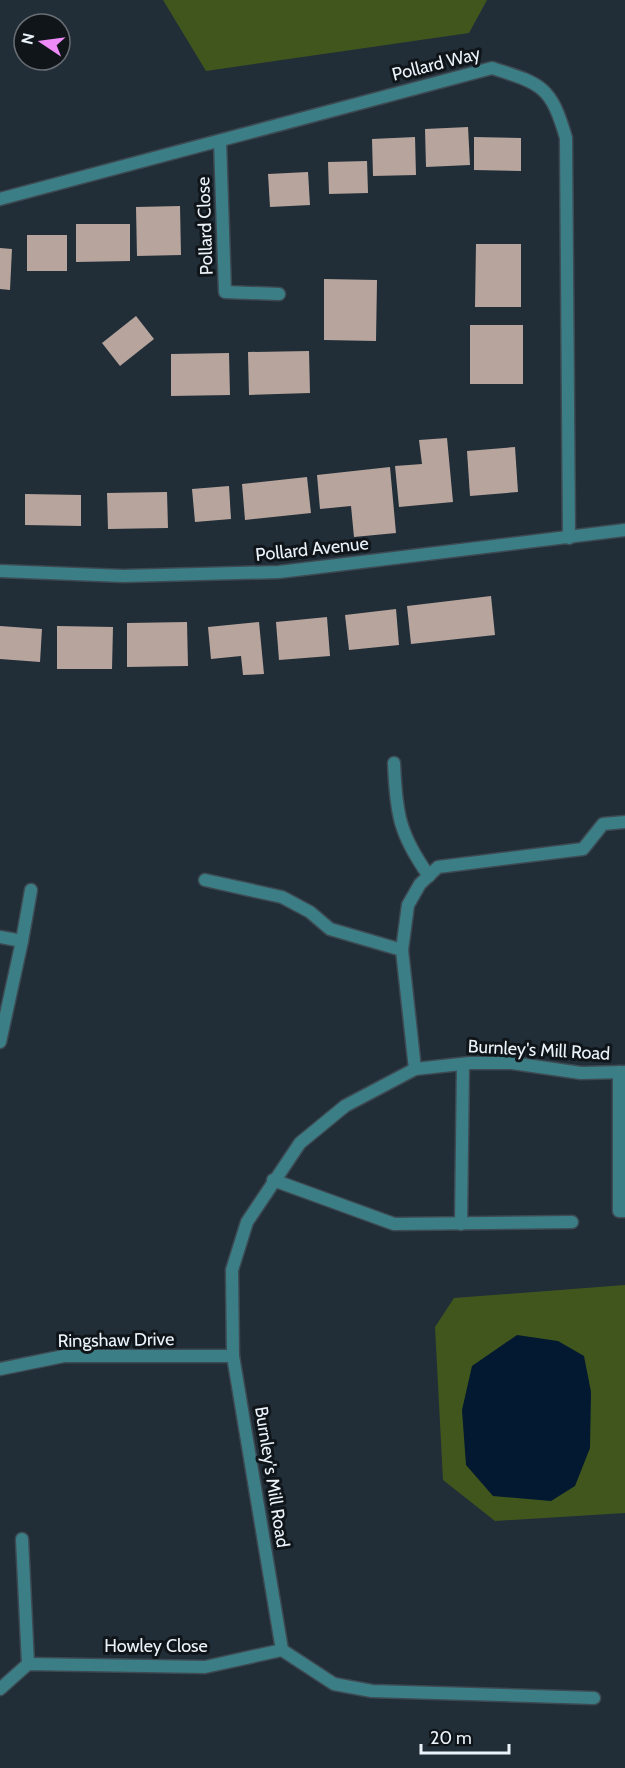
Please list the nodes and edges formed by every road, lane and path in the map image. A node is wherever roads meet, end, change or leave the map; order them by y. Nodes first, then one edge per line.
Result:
1 (220, 141) junction
2 (0, 199) edge
3 (279, 294) dead end
4 (625, 530) edge
5 (569, 538) junction
6 (0, 571) edge
7 (394, 763) dead end
8 (625, 822) edge
9 (429, 876) junction
10 (205, 880) dead end
11 (31, 890) dead end
12 (0, 938) edge
13 (22, 941) junction
14 (402, 950) junction
15 (0, 1042) edge
16 (463, 1064) junction
17 (415, 1069) junction
18 (622, 1072) edge
19 (273, 1180) junction
20 (625, 1211) edge
21 (572, 1222) dead end
22 (461, 1224) junction
23 (233, 1356) junction
24 (0, 1369) edge
25 (22, 1539) dead end
26 (282, 1650) junction
27 (28, 1664) junction
28 (0, 1689) edge
29 (594, 1698) dead end

1 - 2 street, Pollard Way
1 - 3 street, Pollard Close
1 - 5 street, Pollard Way
4 - 5 street, Pollard Avenue
5 - 6 street, Pollard Avenue
7 - 9 street
8 - 9 street
9 - 14 street
10 - 14 street
11 - 13 street
12 - 13 street
13 - 15 street
14 - 17 street
16 - 17 street, Burnley's Mill Road
16 - 18 street, Burnley's Mill Road
16 - 22 street
17 - 19 street, Burnley's Mill Road
18 - 20 street
19 - 22 street
19 - 23 street, Burnley's Mill Road
21 - 22 street
23 - 24 street, Ringshaw Drive
23 - 26 street, Burnley's Mill Road
25 - 27 street
26 - 27 street, Howley Close
26 - 29 street
27 - 28 street

